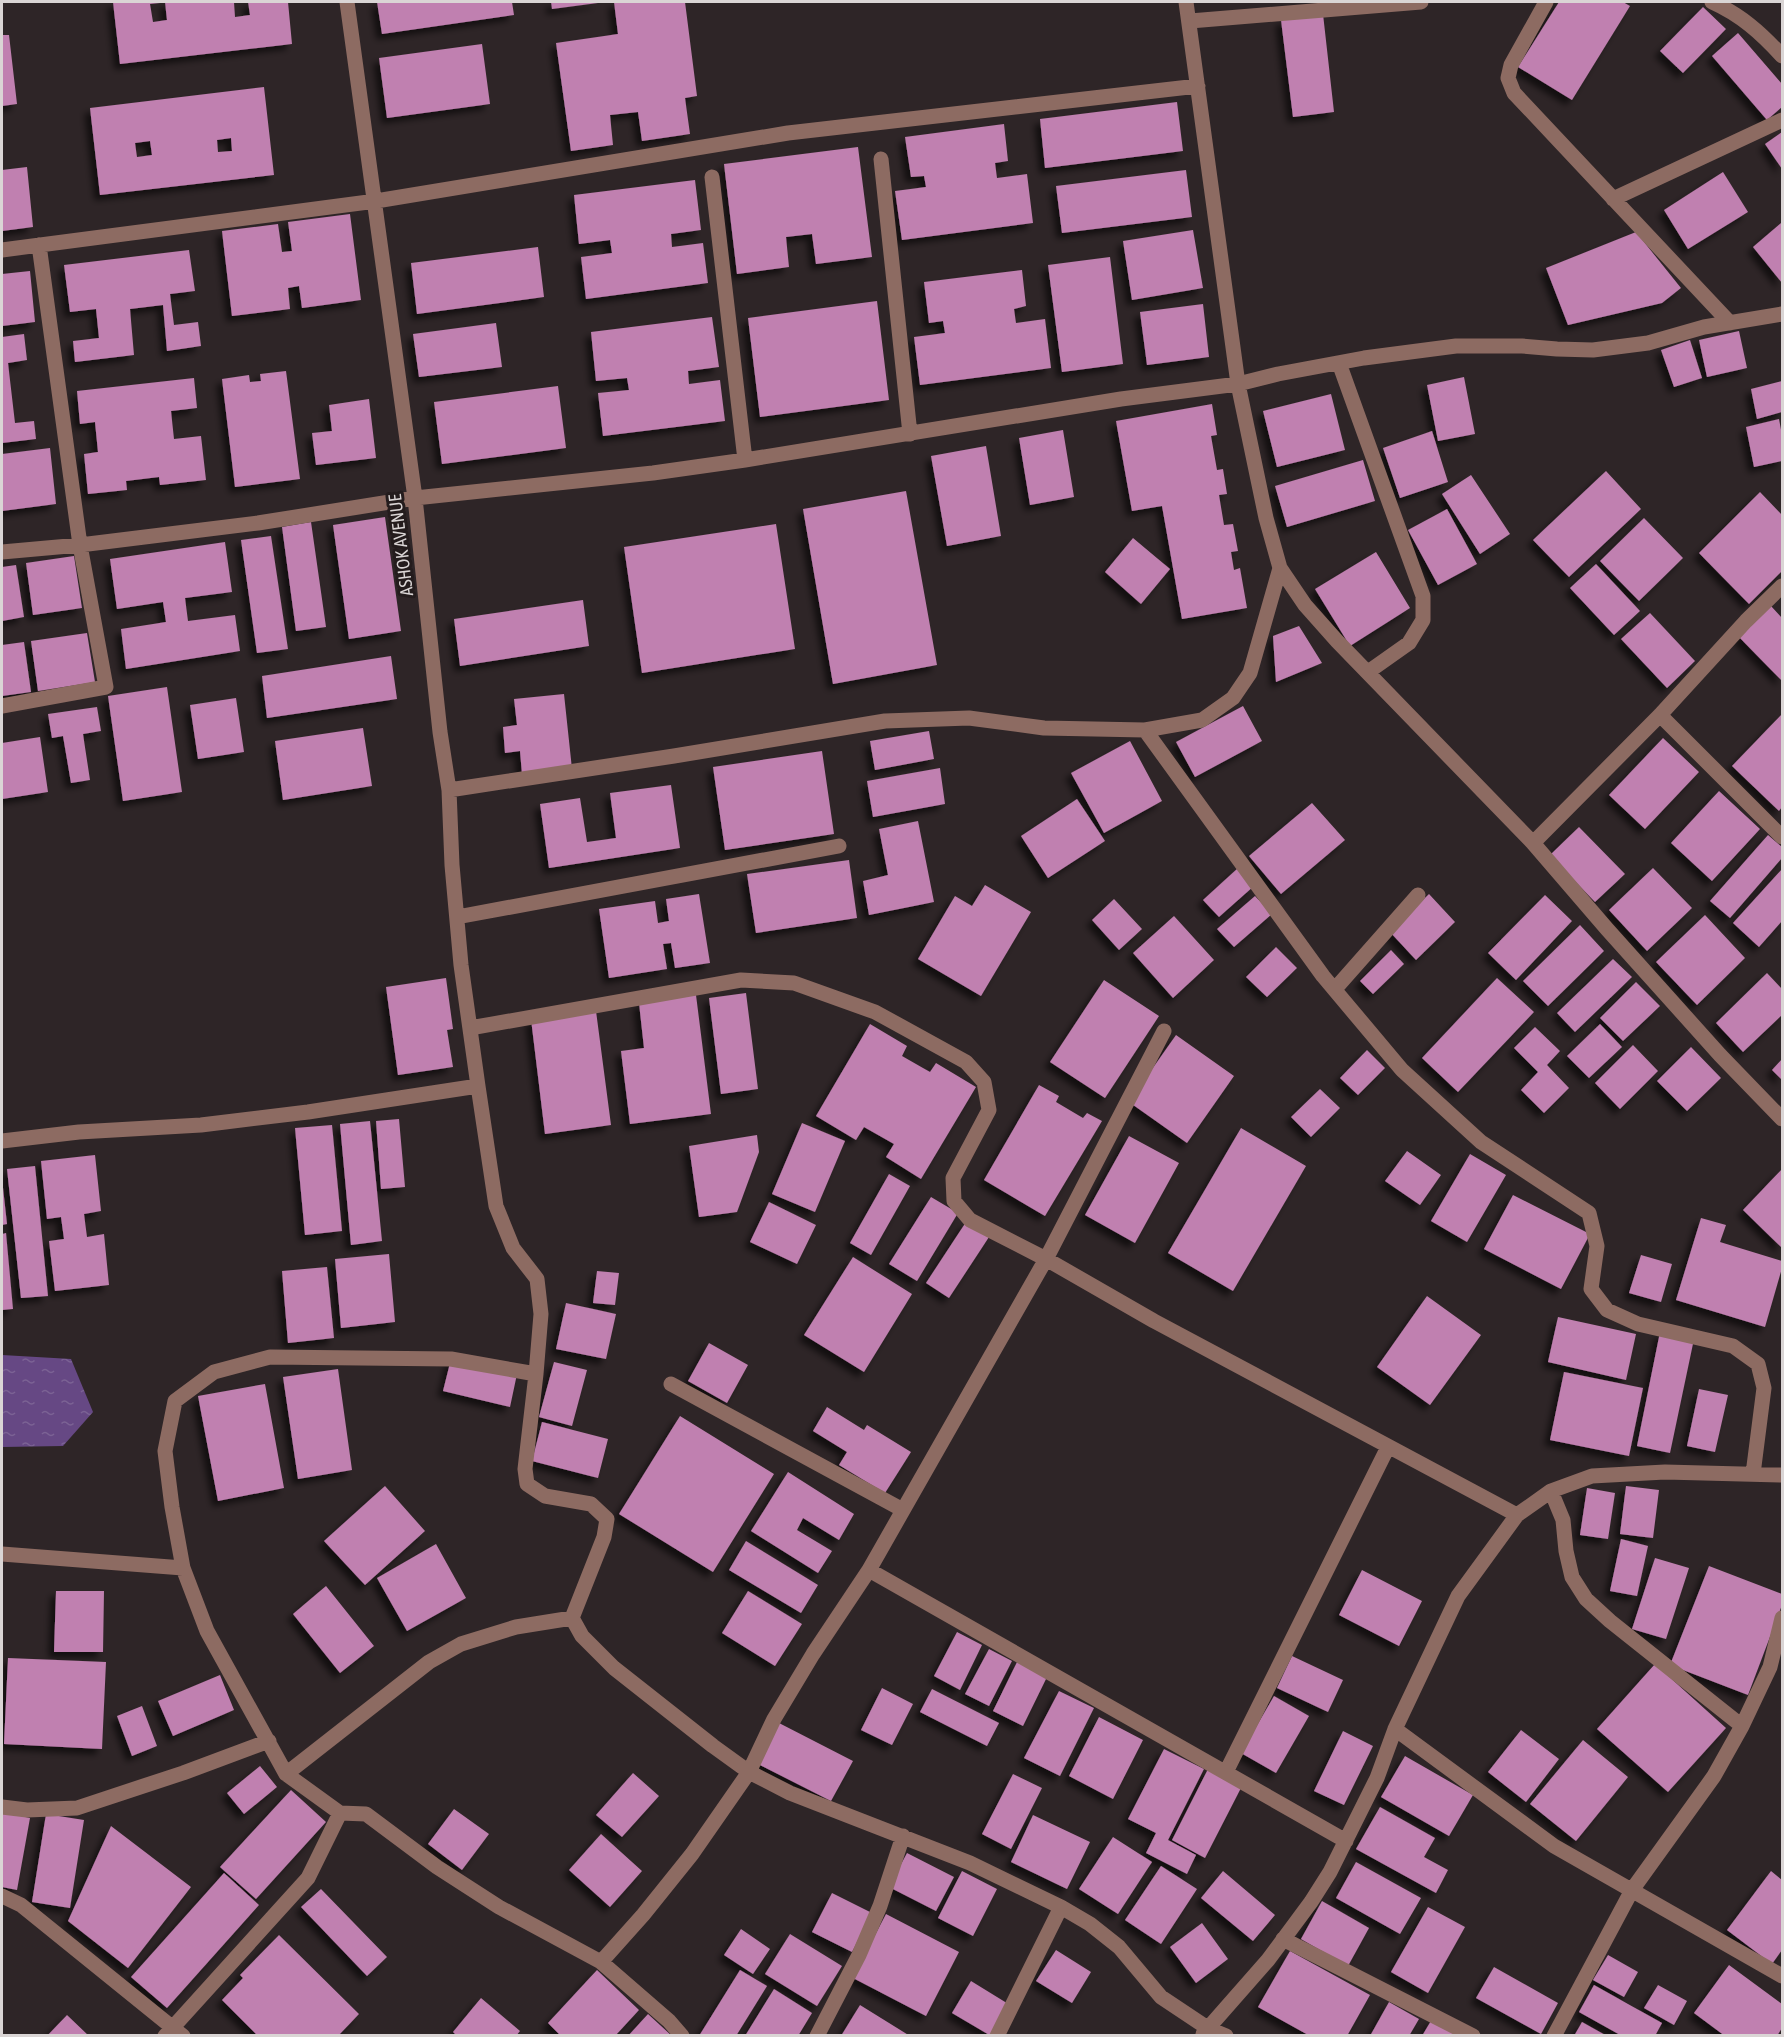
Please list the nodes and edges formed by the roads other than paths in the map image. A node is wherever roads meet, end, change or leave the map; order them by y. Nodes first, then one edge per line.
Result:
1 (347, 2) edge
2 (1186, 2) edge
3 (1421, 2) edge
4 (1546, 2) edge
5 (1712, 2) edge
6 (1190, 21) junction
7 (1782, 56) edge
8 (1198, 86) junction
9 (1782, 120) edge
10 (881, 159) dead end
11 (712, 177) dead end
12 (1613, 199) junction
13 (376, 201) junction
14 (39, 245) junction
15 (2, 250) edge
16 (1782, 314) edge
17 (1730, 323) junction
18 (1339, 363) junction
19 (1238, 384) junction
20 (910, 434) junction
21 (745, 460) junction
22 (416, 498) junction
23 (80, 545) junction
24 (2, 552) edge
25 (1280, 568) junction
26 (1782, 586) edge
27 (1368, 672) junction
28 (2, 706) edge
29 (1659, 715) junction
30 (1145, 730) junction
31 (449, 790) junction
32 (1782, 837) edge
33 (1533, 843) junction
34 (838, 846) dead end
35 (1418, 895) dead end
36 (457, 917) junction
37 (1335, 989) junction
38 (470, 1028) junction
39 (1164, 1031) dead end
40 (478, 1086) junction
41 (1782, 1119) edge
42 (2, 1141) edge
43 (1046, 1259) junction
44 (536, 1374) junction
45 (671, 1384) dead end
46 (1388, 1447) junction
47 (1753, 1474) junction
48 (1782, 1475) edge
49 (1551, 1491) junction
50 (903, 1510) junction
51 (1516, 1515) junction
52 (2, 1554) edge
53 (183, 1568) junction
54 (869, 1570) junction
55 (572, 1618) junction
56 (1782, 1618) edge
57 (1742, 1726) junction
58 (1395, 1730) junction
59 (269, 1741) junction
60 (749, 1772) junction
61 (1226, 1773) junction
62 (286, 1774) junction
63 (2, 1807) edge
64 (340, 1813) junction
65 (903, 1836) junction
66 (1347, 1841) junction
67 (1632, 1890) junction
68 (2, 1896) edge
69 (1062, 1907) junction
70 (1283, 1939) junction
71 (601, 1962) junction
72 (1782, 1976) edge
73 (174, 2032) edge
74 (1205, 2032) edge
75 (682, 2036) edge
76 (817, 2036) edge
77 (998, 2036) edge
78 (1226, 2036) edge
79 (1473, 2036) edge
80 (1554, 2036) edge

1 - 13 street, ASHOK AVENUE
2 - 6 street
3 - 6 street
4 - 12 street
5 - 7 street
6 - 8 street
8 - 13 street
8 - 19 street
9 - 12 street
10 - 20 street
11 - 21 street
12 - 17 street
13 - 14 street
13 - 22 street, ASHOK AVENUE
14 - 15 street
14 - 23 street
16 - 17 street
17 - 18 street
18 - 19 street
18 - 27 street
19 - 20 street
19 - 25 street
20 - 21 street
21 - 22 street
22 - 23 street
22 - 31 street, ASHOK AVENUE
23 - 24 street
23 - 28 street
25 - 27 street
25 - 30 street
26 - 29 street
27 - 33 street
29 - 32 street
29 - 33 street
30 - 31 street
30 - 37 street
31 - 36 street, ASHOK AVENUE
33 - 41 street
34 - 36 street
35 - 37 street
36 - 38 street, ASHOK AVENUE
37 - 47 street
38 - 40 street, ASHOK AVENUE
38 - 43 street
39 - 43 street
40 - 42 street
40 - 44 street, ASHOK AVENUE
43 - 46 street
43 - 50 street
44 - 53 street
44 - 55 street, ASHOK AVENUE
45 - 50 street
46 - 51 street
46 - 61 street
47 - 48 street
47 - 49 street
49 - 51 street
49 - 57 street
50 - 54 street
51 - 58 street
52 - 53 street
53 - 59 street
54 - 60 street
54 - 61 street
55 - 60 street
55 - 62 street
56 - 57 street
57 - 67 street
58 - 66 street
58 - 67 street
59 - 62 street
59 - 63 street
60 - 65 street
60 - 71 street
61 - 66 street
62 - 64 street
64 - 71 street
64 - 73 street
65 - 69 street
65 - 76 street
66 - 70 street
67 - 72 street
67 - 80 street
68 - 73 street
69 - 74 street
69 - 77 street
70 - 74 street
70 - 79 street
71 - 75 street
74 - 78 street

